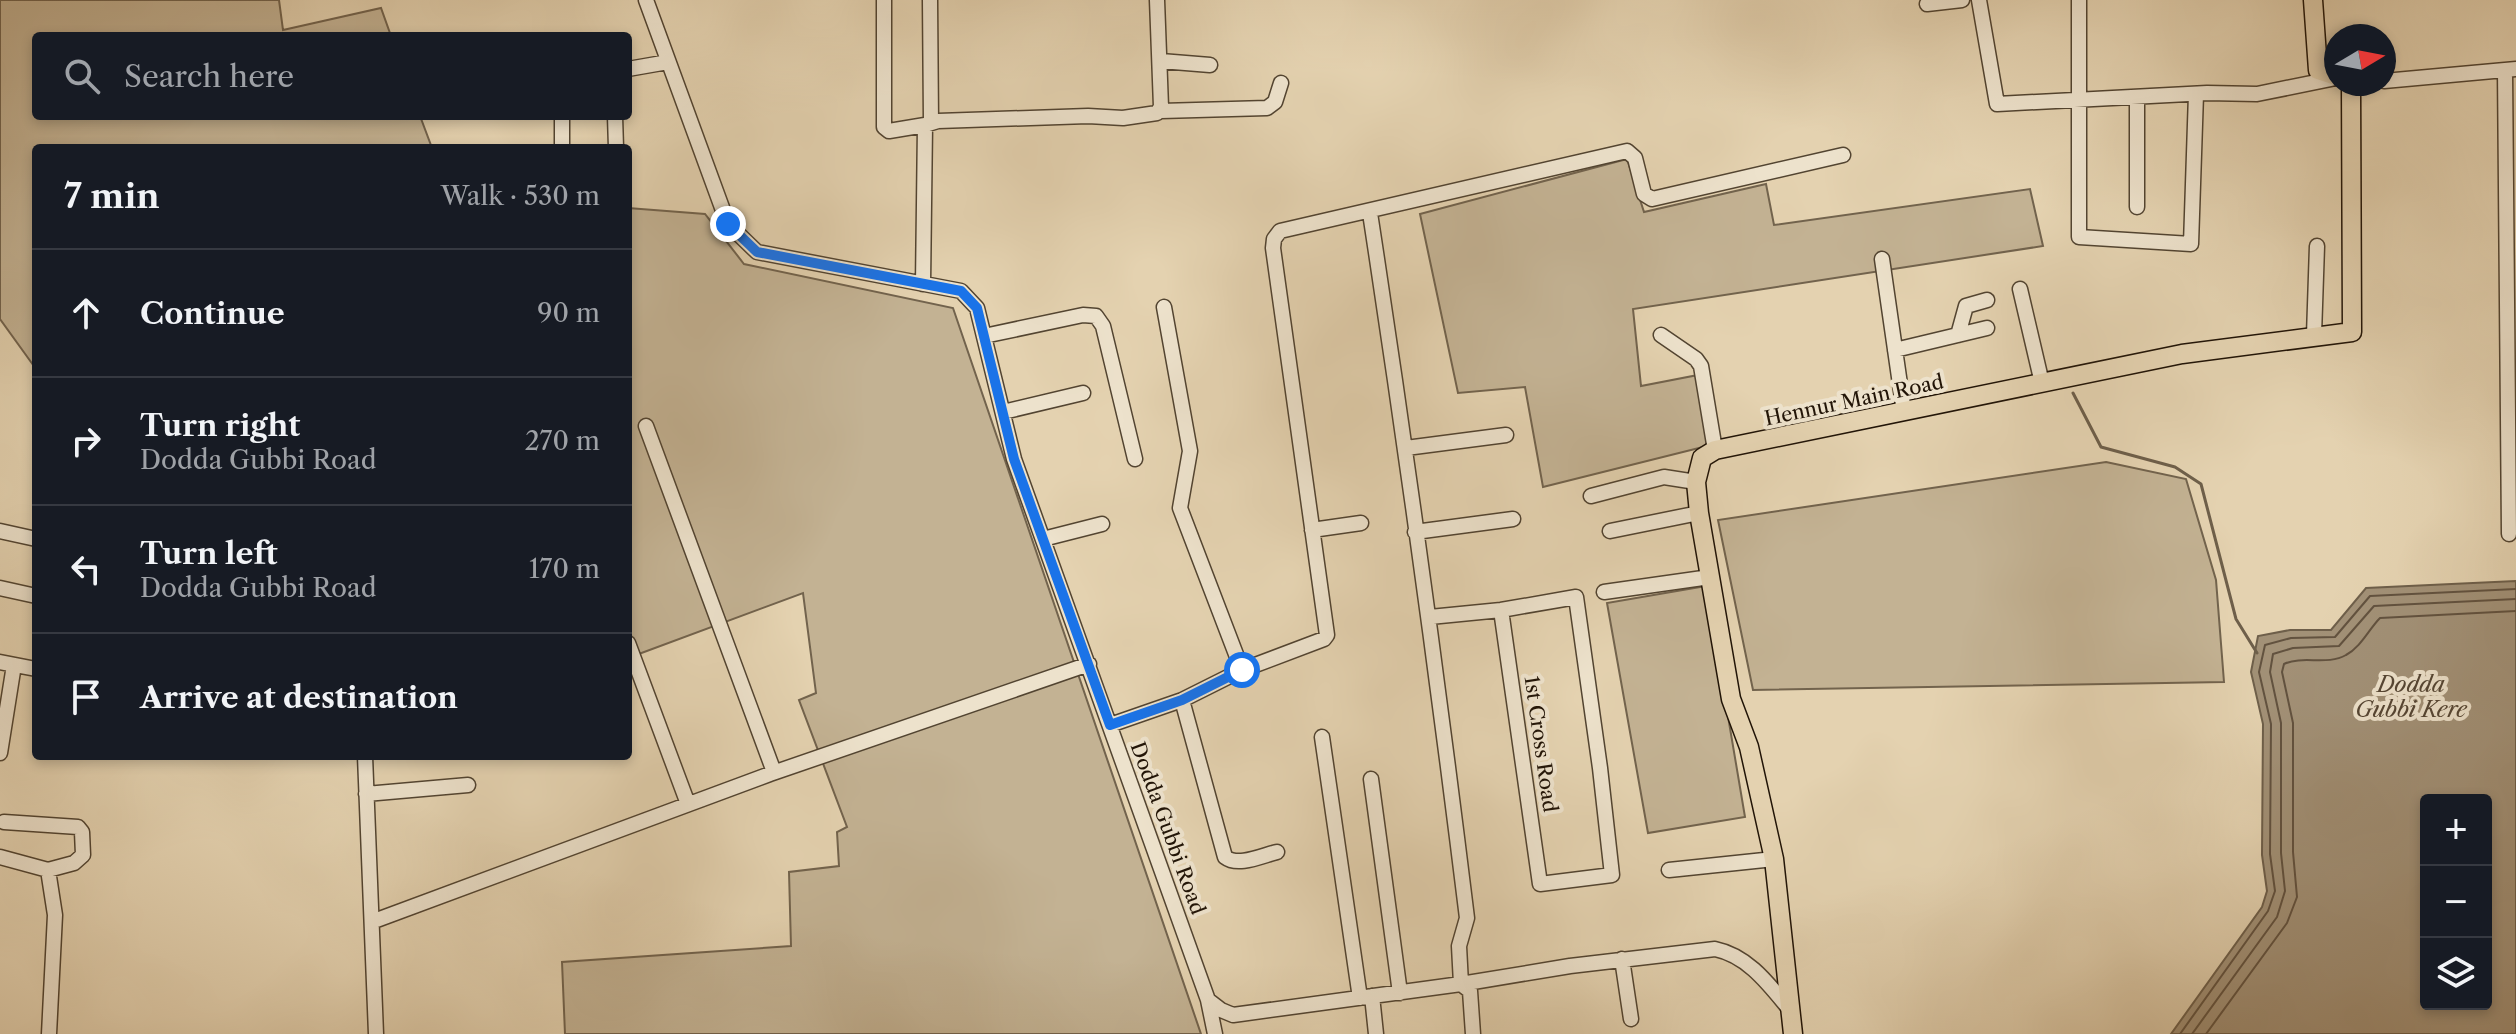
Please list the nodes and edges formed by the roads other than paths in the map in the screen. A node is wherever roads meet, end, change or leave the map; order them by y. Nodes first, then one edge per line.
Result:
1 (646, 0) edge
2 (884, 0) edge
3 (930, 0) edge
4 (1157, 0) edge
5 (1962, 0) edge
6 (1979, 0) edge
7 (2079, 0) edge
8 (2313, 0) edge
9 (1927, 4) dead end
10 (1161, 61) junction
11 (668, 62) junction
12 (1210, 65) dead end
13 (632, 68) edge
14 (2510, 70) edge
15 (2324, 72) edge
16 (2324, 80) edge
17 (2396, 80) edge
18 (1281, 83) dead end
19 (2196, 94) junction
20 (2351, 96) edge
21 (2137, 97) junction
22 (2081, 100) junction
23 (1161, 111) junction
24 (562, 120) edge
25 (615, 120) edge
26 (928, 124) junction
27 (562, 144) edge
28 (616, 144) edge
29 (1843, 155) dead end
30 (2137, 207) dead end
31 (1370, 213) junction
32 (2317, 246) dead end
33 (1882, 259) dead end
34 (923, 284) junction
35 (2020, 289) dead end
36 (1987, 300) dead end
37 (1164, 307) dead end
38 (1987, 328) dead end
39 (1661, 335) dead end
40 (1958, 335) junction
41 (2314, 335) junction
42 (984, 336) junction
43 (1895, 350) junction
44 (2042, 383) junction
45 (1083, 393) dead end
46 (1003, 412) junction
47 (1904, 412) junction
48 (646, 426) dead end
49 (1506, 435) dead end
50 (1406, 448) junction
51 (1715, 450) junction
52 (1135, 459) dead end
53 (1696, 482) junction
54 (1591, 496) dead end
55 (1699, 513) junction
56 (1513, 519) dead end
57 (1361, 523) dead end
58 (1102, 524) dead end
59 (1312, 530) junction
60 (0, 531) edge
61 (1610, 531) dead end
62 (1415, 532) junction
63 (2509, 534) dead end
64 (32, 538) edge
65 (1043, 539) junction
66 (1710, 577) junction
67 (0, 588) edge
68 (1604, 592) dead end
69 (32, 595) edge
70 (1501, 610) junction
71 (1430, 617) junction
72 (632, 654) edge
73 (7, 663) edge
74 (1089, 664) junction
75 (32, 668) edge
76 (1242, 670) junction
77 (1182, 700) junction
78 (1110, 725) junction
79 (1322, 737) dead end
80 (0, 751) edge
81 (365, 760) edge
82 (774, 772) junction
83 (1371, 779) dead end
84 (468, 785) dead end
85 (366, 794) junction
86 (688, 804) junction
87 (4, 822) dead end
88 (1277, 852) dead end
89 (0, 857) edge
90 (1774, 859) junction
91 (48, 870) junction
92 (1669, 870) dead end
93 (374, 921) junction
94 (1622, 959) junction
95 (1461, 984) junction
96 (1400, 993) junction
97 (1366, 997) junction
98 (1208, 1000) junction
99 (1792, 1012) junction
100 (1631, 1019) dead end
101 (49, 1034) edge
102 (376, 1034) edge
103 (1215, 1034) edge
104 (1376, 1034) edge
105 (1473, 1034) edge
106 (1793, 1034) edge

1 - 11 street, Dodda Gubbi Road
2 - 26 street
3 - 26 street
4 - 10 street
5 - 9 street
6 - 22 street
7 - 22 street
8 - 15 main road
10 - 12 street
10 - 23 street
11 - 13 street
11 - 34 street, Dodda Gubbi Road
14 - 17 street
14 - 63 street
16 - 19 street
18 - 23 street
19 - 21 street
19 - 22 street
20 - 41 main road, Hennur Main Road
21 - 22 street
21 - 30 street
23 - 26 street
24 - 27 street
25 - 28 street
26 - 34 street
29 - 31 street
31 - 50 street
31 - 59 street
32 - 41 street
33 - 43 street
34 - 42 street, Dodda Gubbi Road
35 - 44 street
36 - 40 street
37 - 76 street
38 - 40 street
39 - 51 street
40 - 43 street
41 - 44 main road, Hennur Main Road
42 - 46 street, Dodda Gubbi Road
42 - 52 street
43 - 47 street
44 - 47 main road, Hennur Main Road
45 - 46 street
46 - 65 street, Dodda Gubbi Road
47 - 51 main road, Hennur Main Road
48 - 82 street
49 - 50 street
50 - 62 street
51 - 53 main road
53 - 54 street
53 - 55 main road
55 - 61 street
55 - 66 main road
56 - 62 street
57 - 59 street
58 - 65 street
59 - 76 street
60 - 64 street
62 - 71 street
65 - 74 street, Dodda Gubbi Road
66 - 68 street
66 - 90 main road
67 - 69 street
70 - 70 street, 1st Cross Road
70 - 71 street
71 - 95 street
72 - 86 street
73 - 75 street
73 - 80 street
74 - 78 street, Dodda Gubbi Road
74 - 82 street
76 - 77 street
77 - 78 street
77 - 88 street
78 - 98 street, Dodda Gubbi Road
79 - 97 street
81 - 85 street
82 - 86 street
83 - 96 street
84 - 85 street
85 - 93 street
86 - 93 street
87 - 91 street
89 - 91 street
90 - 92 street
90 - 99 main road
91 - 101 street
93 - 102 street
94 - 95 street
94 - 99 street
94 - 100 street
95 - 96 street
95 - 105 street
96 - 97 street
97 - 98 street
97 - 104 street
98 - 103 street, Dodda Gubbi Road
99 - 106 main road

